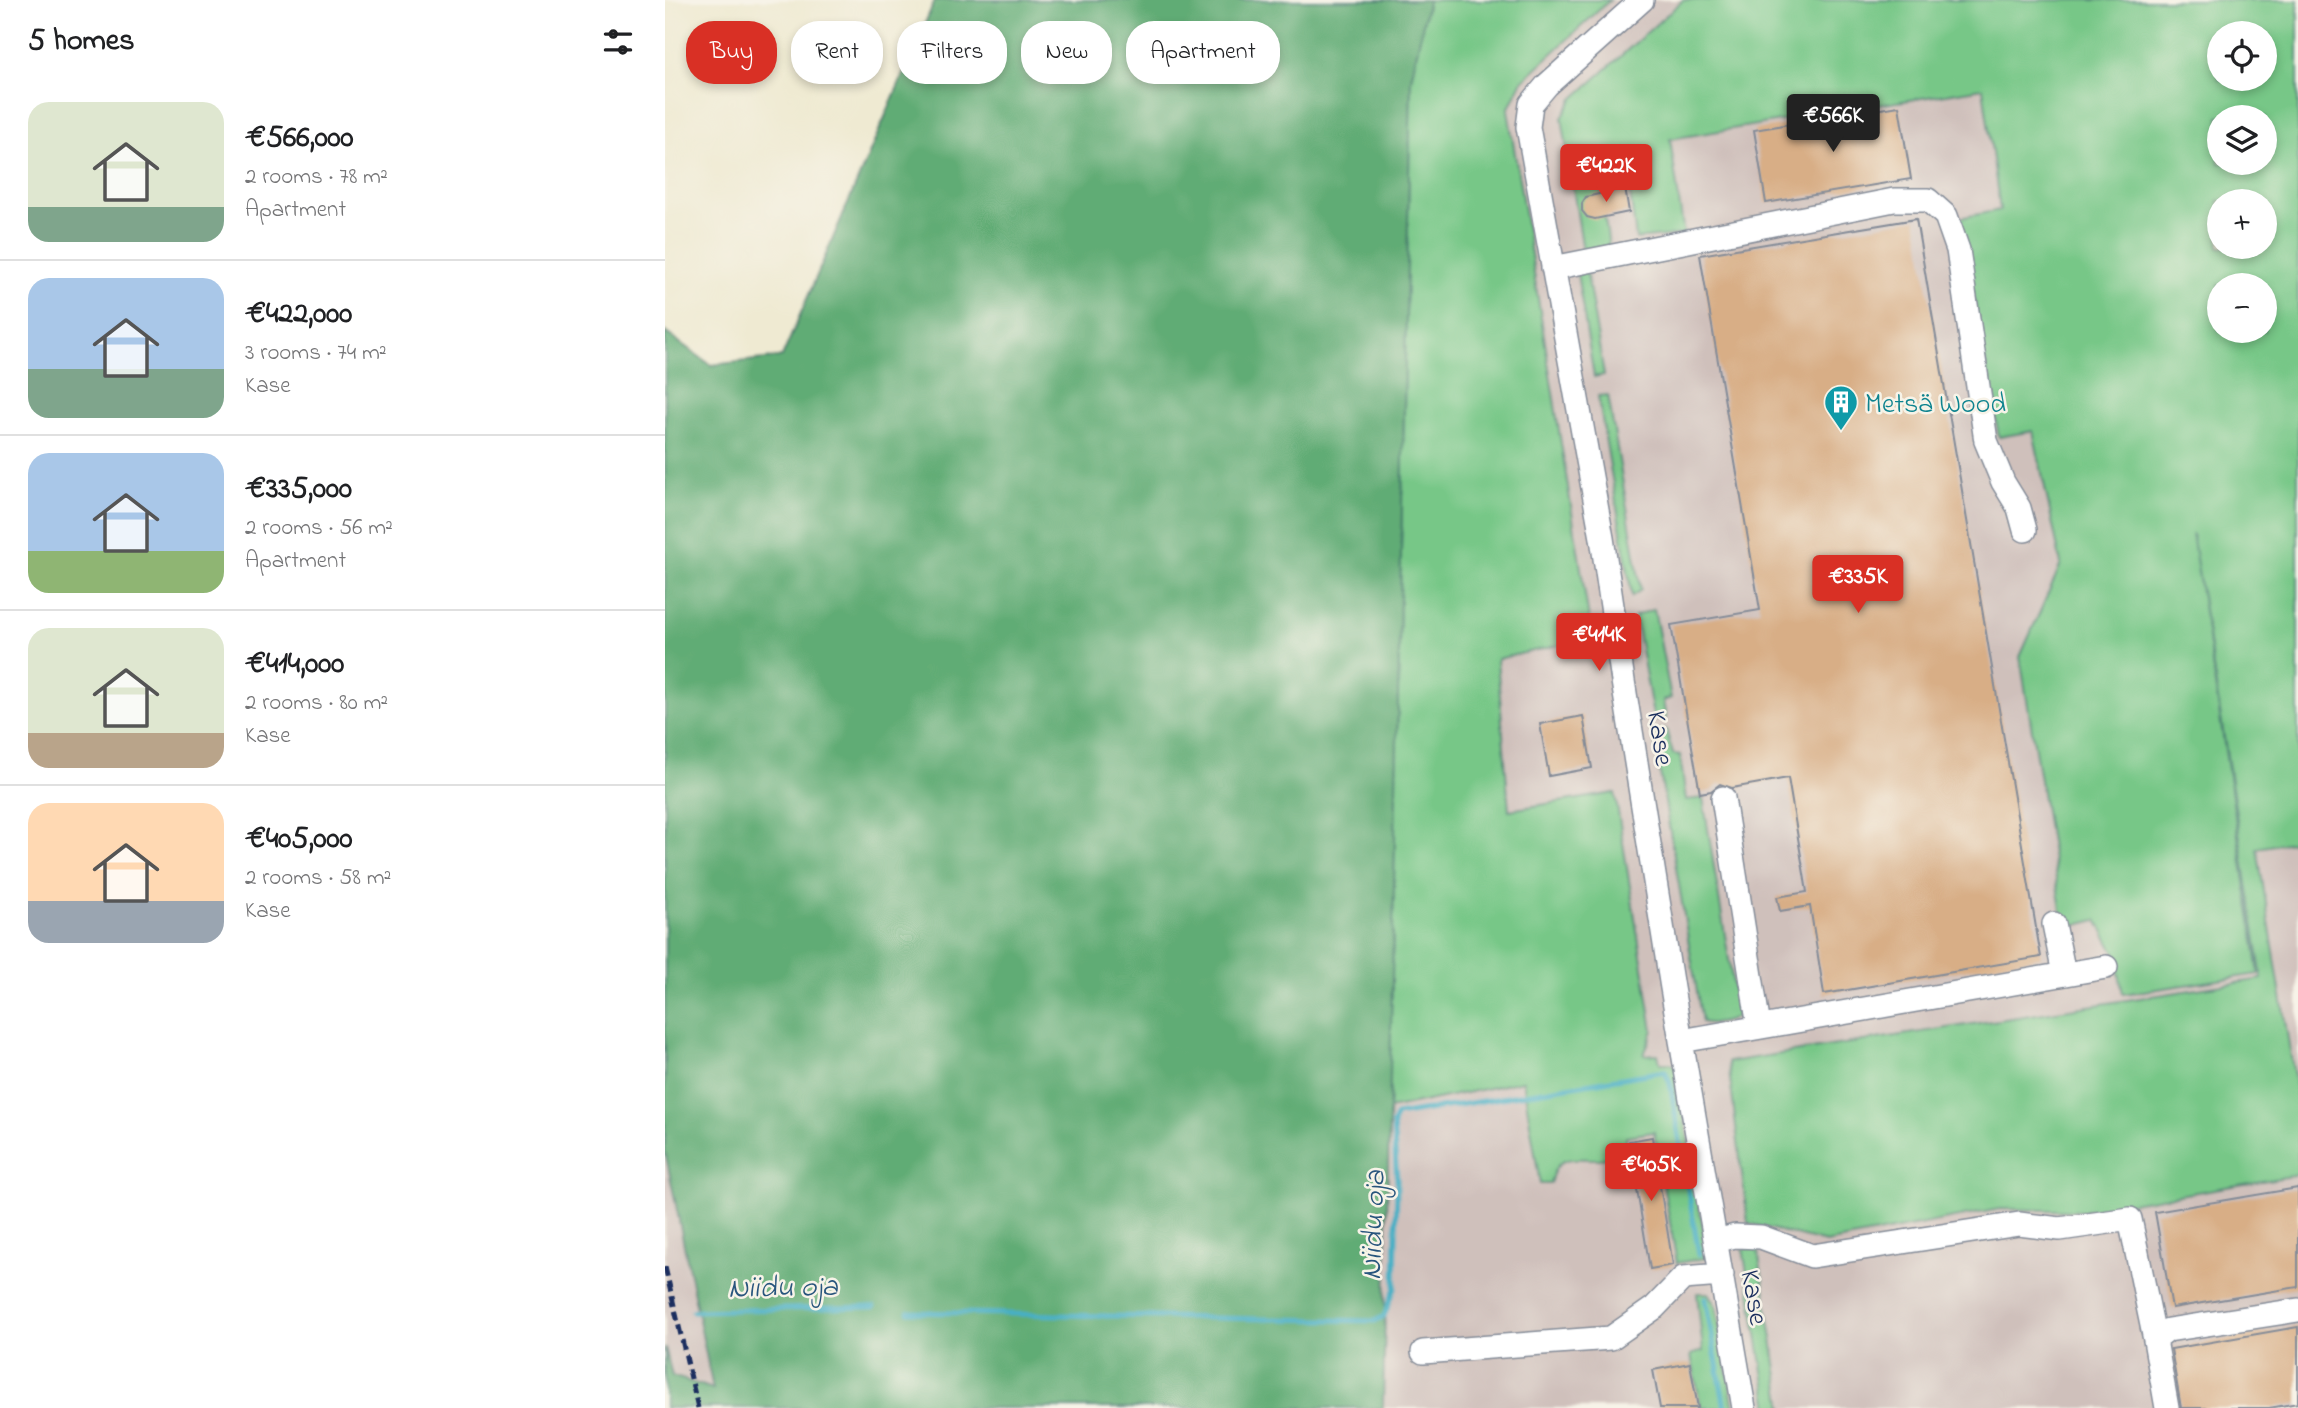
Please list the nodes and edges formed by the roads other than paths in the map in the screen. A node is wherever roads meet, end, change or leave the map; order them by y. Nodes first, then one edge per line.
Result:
1 (1642, 0) edge
2 (1553, 268) junction
3 (2025, 530) dead end
4 (1723, 798) dead end
5 (2055, 924) dead end
6 (2106, 967) dead end
7 (2064, 974) junction
8 (1759, 1027) junction
9 (1681, 1041) junction
10 (1716, 1241) junction
11 (1722, 1275) junction
12 (2298, 1310) edge
13 (2155, 1340) junction
14 (1423, 1352) dead end
15 (1744, 1408) edge
16 (2167, 1408) edge

1 - 2 street, Kase
2 - 3 street
2 - 9 street, Kase
4 - 8 street
5 - 7 street
6 - 7 street
7 - 8 street
8 - 9 street
9 - 10 street, Kase
10 - 11 street, Kase
10 - 13 street
11 - 14 street
11 - 15 street, Kase
12 - 13 street
13 - 16 street

